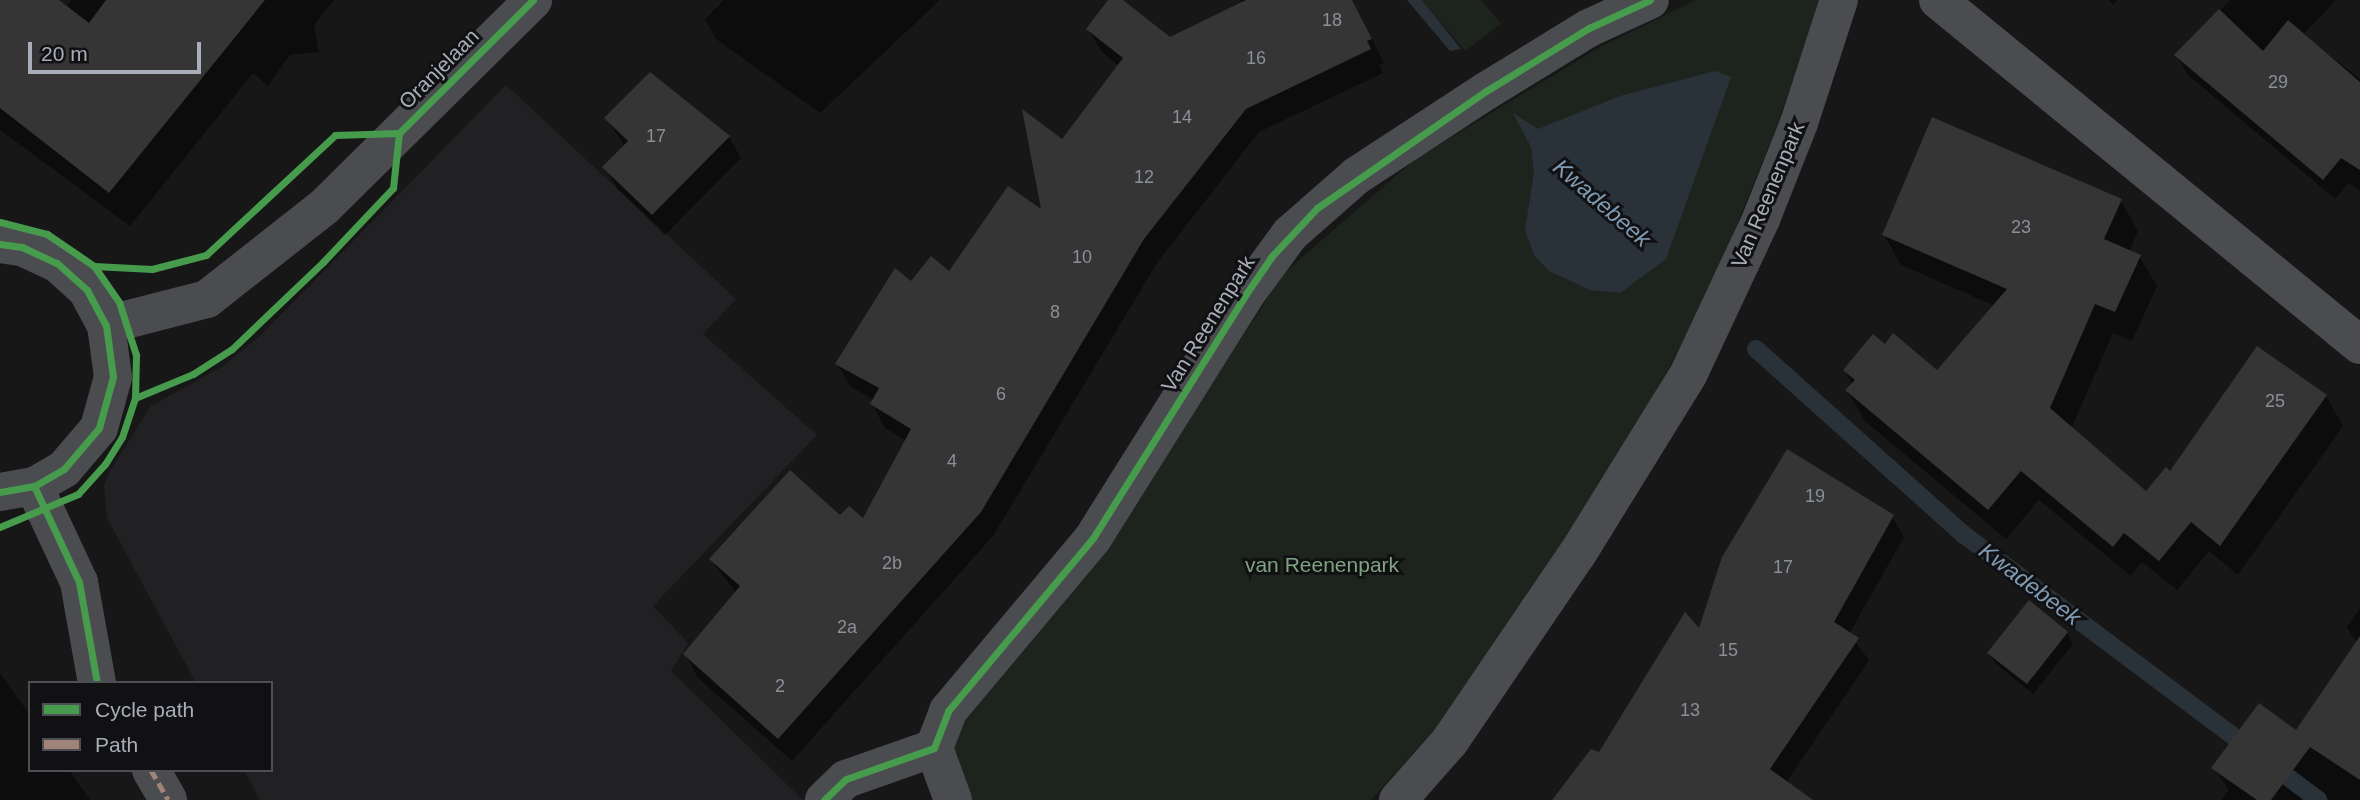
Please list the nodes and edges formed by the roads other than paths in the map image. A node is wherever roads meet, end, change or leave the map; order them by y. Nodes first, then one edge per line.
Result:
1 (533, 0) edge
2 (1650, 0) edge
3 (1839, 0) edge
4 (1938, 0) edge
5 (0, 244) edge
6 (106, 325) junction
7 (2360, 345) edge
8 (17, 489) edge
9 (97, 681) edge
10 (934, 748) junction
11 (152, 772) edge
12 (168, 800) edge
13 (824, 800) edge
14 (953, 800) edge
15 (1398, 800) edge

1 - 6 street, Oranjelaan
2 - 10 street, Van Reenenpark
3 - 15 street, Van Reenenpark
4 - 7 street
5 - 6 street
6 - 8 street
8 - 9 street
10 - 13 street
10 - 14 street
11 - 12 street

